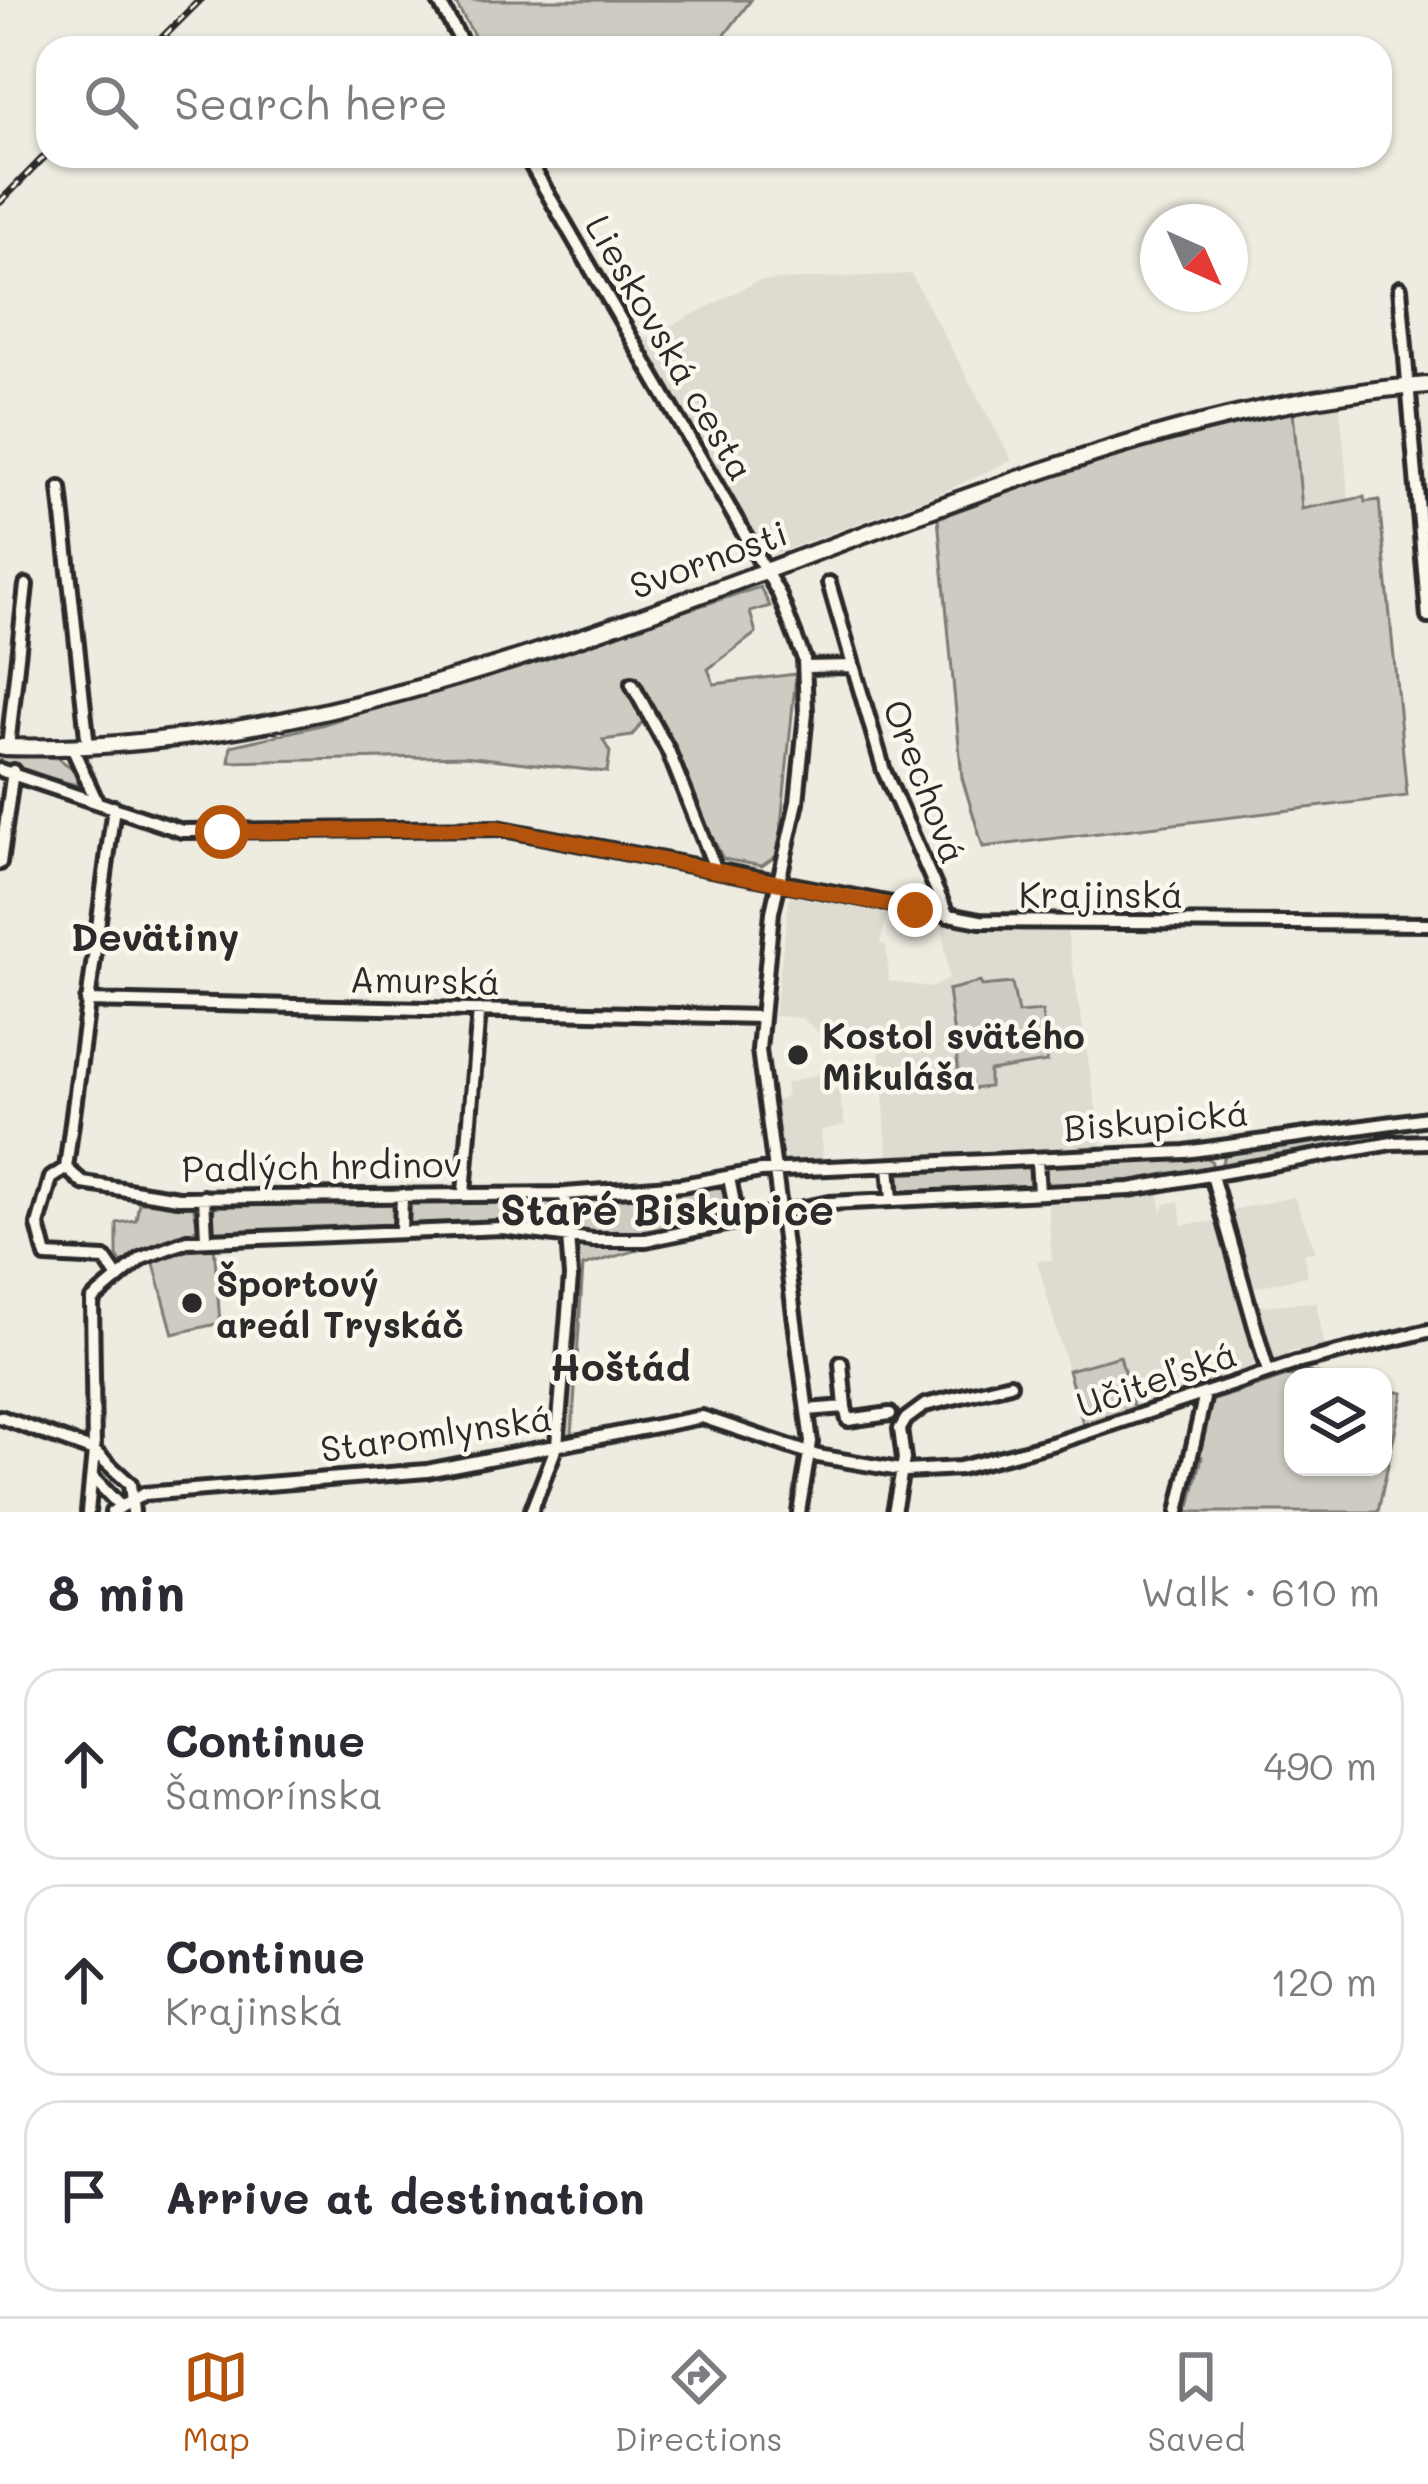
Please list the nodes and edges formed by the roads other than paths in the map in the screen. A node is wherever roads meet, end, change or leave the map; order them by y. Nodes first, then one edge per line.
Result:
1 (438, 0) edge
2 (458, 36) edge
3 (533, 168) edge
4 (1400, 288) dead end
5 (1428, 385) edge
6 (1408, 387) junction
7 (60, 488) dead end
8 (764, 569) junction
9 (830, 583) dead end
10 (26, 585) dead end
11 (1428, 616) edge
12 (852, 666) junction
13 (805, 667) junction
14 (632, 684) dead end
15 (4, 747) edge
16 (80, 747) junction
17 (6, 770) edge
18 (95, 800) junction
19 (114, 807) junction
20 (0, 863) edge
21 (716, 868) junction
22 (778, 883) junction
23 (948, 916) junction
24 (1428, 923) edge
25 (87, 1001) junction
26 (478, 1010) junction
27 (761, 1017) junction
28 (1428, 1118) edge
29 (1388, 1120) junction
30 (1428, 1142) edge
31 (1392, 1143) junction
32 (1214, 1148) junction
33 (1036, 1160) junction
34 (889, 1167) junction
35 (66, 1168) junction
36 (775, 1171) junction
37 (729, 1178) junction
38 (1217, 1178) junction
39 (1039, 1192) junction
40 (464, 1193) junction
41 (565, 1194) junction
42 (402, 1195) junction
43 (204, 1197) junction
44 (892, 1199) junction
45 (782, 1211) junction
46 (738, 1222) junction
47 (401, 1232) junction
48 (567, 1236) junction
49 (206, 1237) junction
50 (116, 1275) junction
51 (1428, 1331) edge
52 (841, 1364) dead end
53 (1268, 1372) junction
54 (1010, 1384) dead end
55 (1205, 1394) junction
56 (845, 1407) junction
57 (807, 1410) junction
58 (890, 1414) dead end
59 (0, 1417) edge
60 (557, 1445) junction
61 (94, 1451) junction
62 (812, 1455) junction
63 (902, 1471) junction
64 (93, 1478) junction
65 (133, 1505) edge
66 (116, 1509) edge
67 (88, 1512) edge
68 (531, 1512) edge
69 (799, 1512) edge
70 (894, 1512) edge
71 (1178, 1512) edge

1 - 2 street
3 - 8 street, Lieskovská cesta
4 - 6 street
5 - 6 main road, Svornosti
6 - 8 main road, Svornosti
6 - 11 street
7 - 16 street
8 - 13 street, Lieskovská cesta
8 - 16 main road, Svornosti
9 - 12 street, Orechová
10 - 15 street
12 - 13 street, Orechová
12 - 23 street, Orechová
13 - 22 street, Lieskovská cesta
14 - 21 street
15 - 16 main road, Svornosti
16 - 18 street
17 - 18 street, Krajinská
17 - 20 street
18 - 19 street, Krajinská
19 - 21 street, Krajinská
19 - 25 street
21 - 22 street, Krajinská
22 - 23 street, Krajinská
22 - 27 street, Lieskovská cesta
23 - 24 street, Krajinská
25 - 26 street, Amurská
25 - 35 street
26 - 27 street, Amurská
26 - 40 street
27 - 36 street, Lieskovská cesta
28 - 29 street, Biskupická
29 - 31 street
29 - 32 street, Biskupická
30 - 31 street, Biskupická
31 - 38 street, Biskupická
32 - 33 street, Biskupická
32 - 38 street
33 - 34 street, Biskupická
33 - 39 street
34 - 36 street, Biskupická
34 - 44 street
35 - 43 street, Padlých hrdinov
35 - 50 street
36 - 37 street, Padlých hrdinov
36 - 45 street, Lieskovská cesta
37 - 41 street, Padlých hrdinov
37 - 46 street
38 - 39 street, Biskupická
38 - 53 street
39 - 44 street, Biskupická
40 - 41 street, Padlých hrdinov
40 - 42 street, Padlých hrdinov
41 - 48 street
42 - 43 street, Padlých hrdinov
42 - 47 street
43 - 49 street
44 - 45 street, Biskupická
45 - 46 street, Padlých hrdinov
45 - 57 street, Lieskovská cesta
46 - 48 street, Padlých hrdinov
47 - 48 street, Padlých hrdinov
47 - 49 street, Padlých hrdinov
48 - 60 street
49 - 50 street, Padlých hrdinov
50 - 61 street, Padlých hrdinov
51 - 53 street, Učiteľská
52 - 56 street
53 - 55 street, Učiteľská
54 - 63 street
55 - 63 street, Učiteľská
55 - 71 street
56 - 57 street
56 - 58 street
57 - 62 street, Lieskovská cesta
59 - 61 street
60 - 62 street, Staromlynská
60 - 65 street, Staromlynská
60 - 68 street
61 - 64 street
61 - 65 street
62 - 63 street, Učiteľská
62 - 69 street, Lieskovská cesta
63 - 70 street
64 - 66 street
64 - 67 street
65 - 66 street

